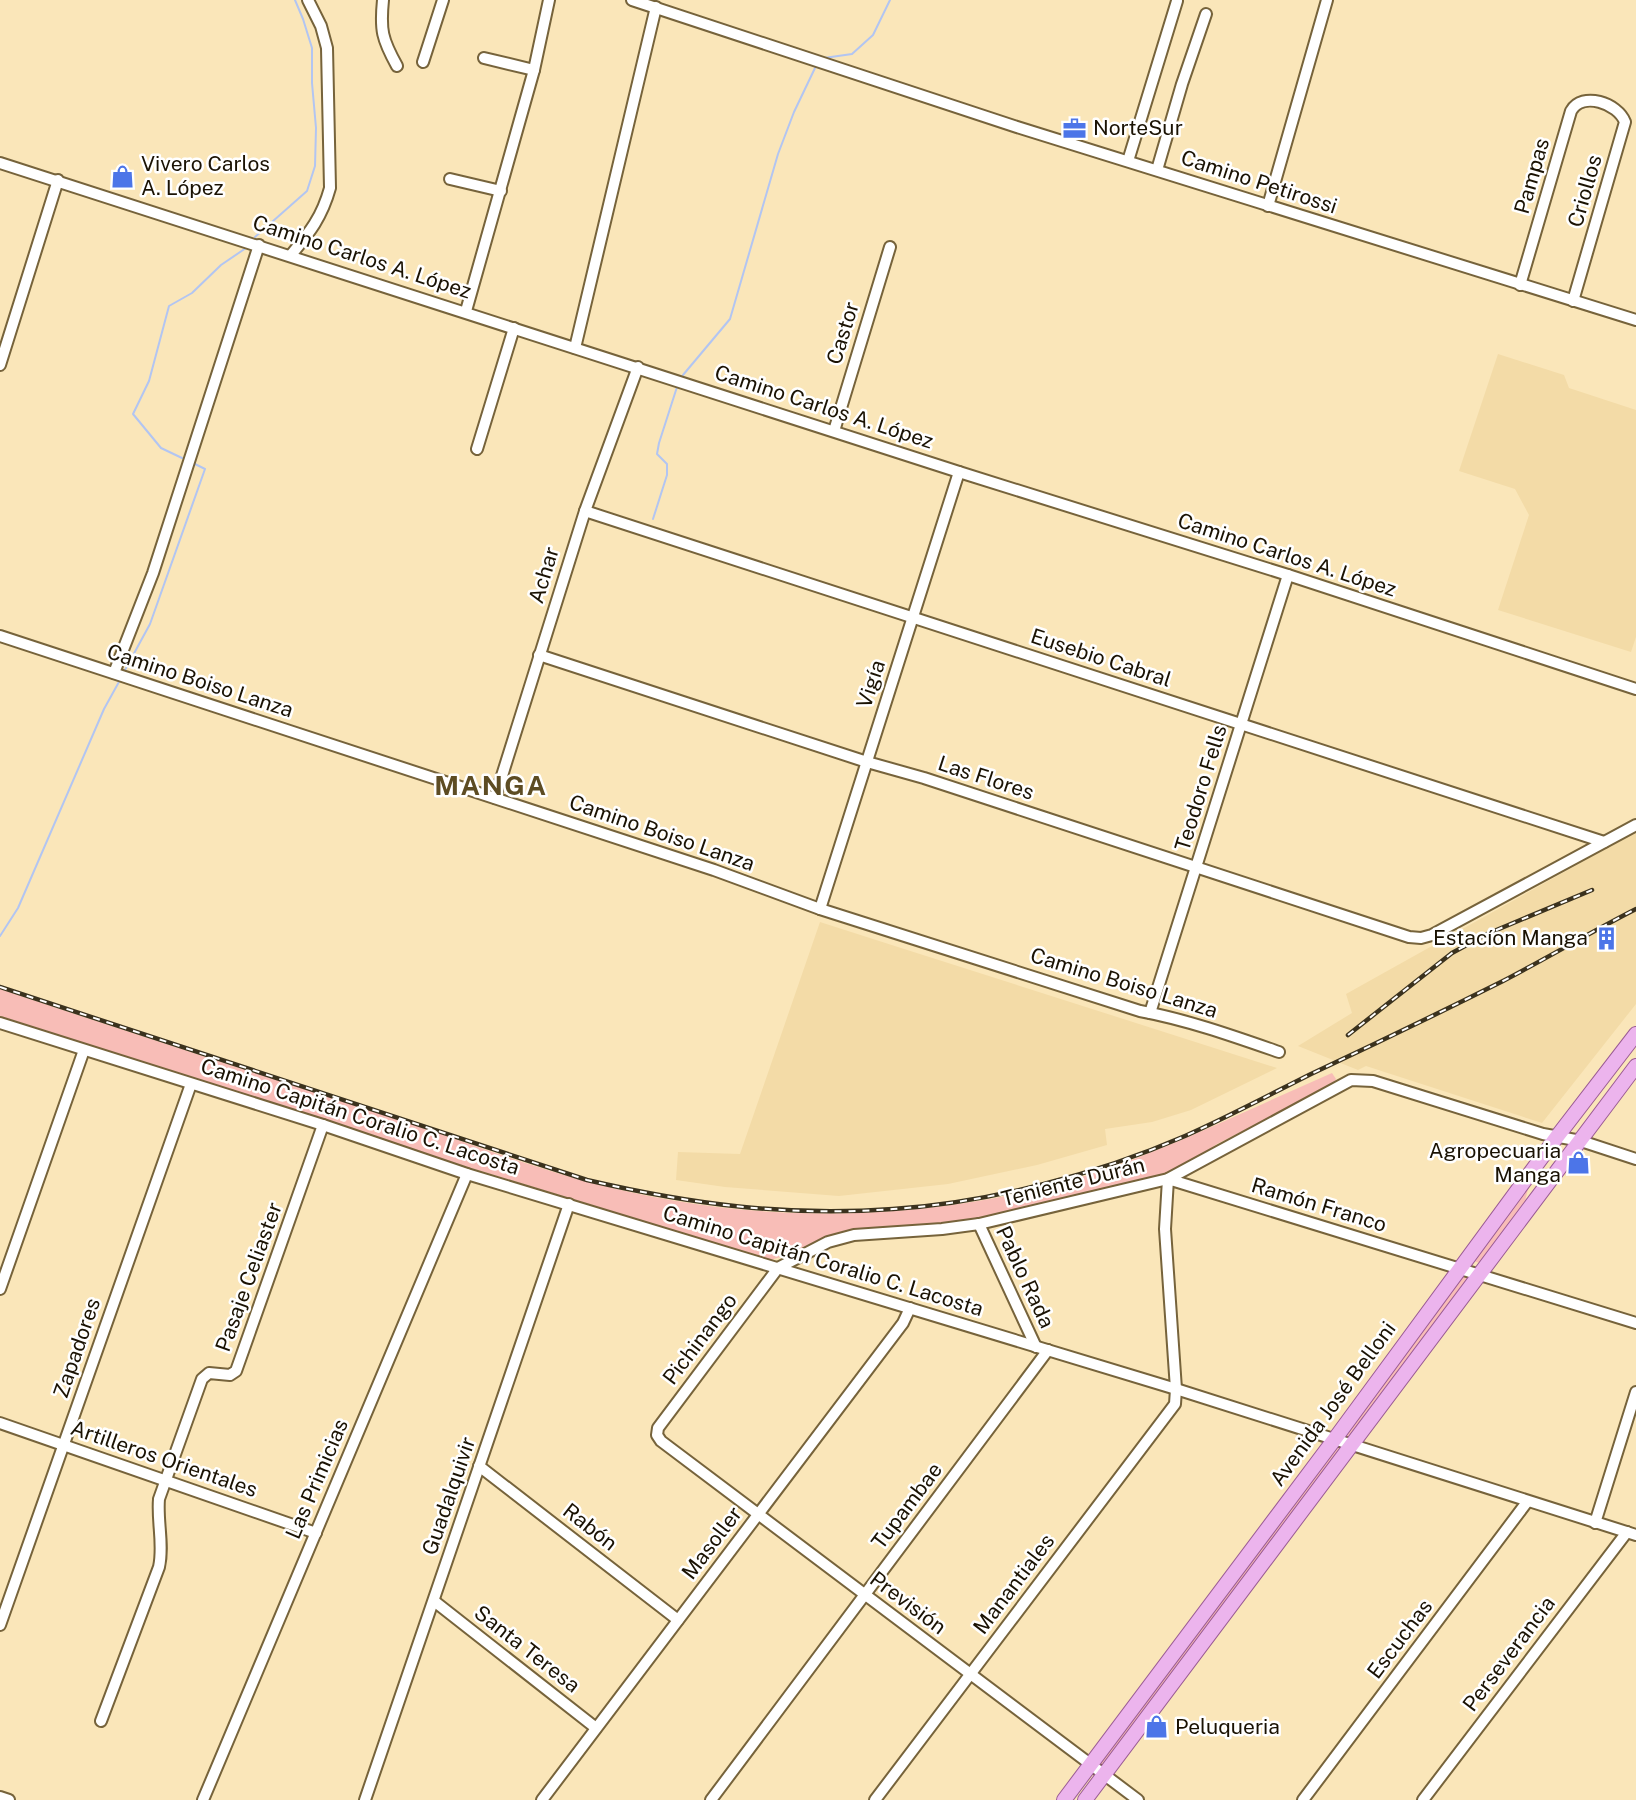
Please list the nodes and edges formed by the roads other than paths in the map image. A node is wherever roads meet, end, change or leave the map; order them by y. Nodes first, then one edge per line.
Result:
1 (308, 0) edge
2 (383, 0) edge
3 (443, 0) edge
4 (549, 0) edge
5 (632, 0) edge
6 (1327, 0) edge
7 (1177, 1) edge
8 (656, 7) junction
9 (1206, 14) dead end
10 (484, 58) dead end
11 (423, 62) dead end
12 (397, 66) dead end
13 (534, 70) junction
14 (1602, 103) joint
15 (1128, 161) junction
16 (0, 162) edge
17 (1157, 170) junction
18 (450, 179) dead end
19 (58, 180) junction
20 (501, 191) junction
21 (1268, 206) junction
22 (259, 245) junction
23 (890, 247) dead end
24 (291, 255) junction
25 (1520, 285) junction
26 (1573, 301) junction
27 (466, 311) junction
28 (1636, 320) edge
29 (514, 327) junction
30 (575, 348) junction
31 (0, 365) edge
32 (638, 367) junction
33 (834, 431) junction
34 (477, 449) dead end
35 (959, 472) junction
36 (585, 511) junction
37 (1288, 575) junction
38 (913, 617) junction
39 (0, 636) edge
40 (539, 655) junction
41 (114, 673) junction
42 (1636, 689) edge
43 (1241, 724) junction
44 (867, 762) junction
45 (495, 798) junction
46 (1636, 825) edge
47 (1604, 842) junction
48 (1197, 867) junction
49 (820, 909) junction
50 (1150, 1013) junction
51 (0, 1023) edge
52 (1636, 1034) edge
53 (84, 1050) junction
54 (1279, 1052) dead end
55 (1636, 1066) edge
56 (1612, 1067) junction
57 (191, 1084) junction
58 (323, 1125) junction
59 (1556, 1138) junction
60 (1581, 1141) junction
61 (1636, 1159) edge
62 (467, 1174) junction
63 (1168, 1179) junction
64 (1536, 1198) junction
65 (569, 1204) junction
66 (979, 1224) junction
67 (778, 1268) junction
68 (1458, 1269) junction
69 (1478, 1275) junction
70 (0, 1289) edge
71 (910, 1308) junction
72 (1636, 1323) edge
73 (1036, 1347) junction
74 (1048, 1350) junction
75 (1176, 1389) junction
76 (1636, 1392) edge
77 (0, 1423) edge
78 (657, 1436) joint
79 (1334, 1440) junction
80 (63, 1445) junction
81 (1351, 1445) junction
82 (479, 1466) junction
83 (165, 1480) junction
84 (1527, 1502) junction
85 (758, 1514) junction
86 (1595, 1523) junction
87 (316, 1533) junction
88 (1631, 1534) edge
89 (866, 1595) junction
90 (434, 1601) junction
91 (678, 1620) junction
92 (0, 1625) edge
93 (970, 1674) junction
94 (101, 1721) dead end
95 (596, 1728) junction
96 (1090, 1764) junction
97 (1104, 1775) junction
98 (0, 1797) edge
99 (9, 1800) edge
100 (203, 1800) edge
101 (365, 1800) edge
102 (542, 1800) edge
103 (711, 1800) edge
104 (875, 1800) edge
105 (1064, 1800) edge
106 (1086, 1800) edge
107 (1138, 1800) edge
108 (1303, 1800) edge
109 (1423, 1800) edge

1 - 24 street
2 - 12 street
3 - 11 street
4 - 13 street
5 - 8 street, Camino Petirossi
6 - 21 street
7 - 15 street
8 - 15 street, Camino Petirossi
8 - 30 street
9 - 17 street
10 - 13 street
13 - 20 street
14 - 25 street, Pampas
14 - 26 street, Criollos
15 - 17 street, Camino Petirossi
16 - 19 street, Camino Carlos A. López
17 - 21 street, Camino Petirossi
18 - 20 street
19 - 22 street, Camino Carlos A. López
19 - 31 street
20 - 27 street
21 - 25 street, Camino Petirossi
22 - 24 street, Camino Carlos A. López
22 - 41 street
23 - 33 street, Castor
24 - 27 street, Camino Carlos A. López
25 - 26 street, Camino Petirossi
26 - 28 street, Camino Petirossi
27 - 29 street, Camino Carlos A. López
29 - 30 street, Camino Carlos A. López
29 - 34 street
30 - 32 street, Camino Carlos A. López
32 - 33 street, Camino Carlos A. López
32 - 36 street, Achar
33 - 35 street, Camino Carlos A. López
35 - 37 street, Camino Carlos A. López
35 - 38 street, Vigía
36 - 38 street, Eusebio Cabral
36 - 40 street, Achar
37 - 42 street, Camino Carlos A. López
37 - 43 street, Teodoro Fells
38 - 43 street, Eusebio Cabral
38 - 44 street, Vigía
39 - 41 street, Camino Boiso Lanza
40 - 44 street, Las Flores
40 - 45 street, Achar
41 - 45 street, Camino Boiso Lanza
43 - 47 street, Eusebio Cabral
43 - 48 street, Teodoro Fells
44 - 48 street, Las Flores
44 - 49 street, Vigía
45 - 49 street, Camino Boiso Lanza
46 - 47 street
47 - 48 street, Las Flores
48 - 50 street, Teodoro Fells
49 - 50 street, Camino Boiso Lanza
50 - 54 street, Camino Boiso Lanza
51 - 53 street, Camino Capitán Coralio C. Lacosta
52 - 56 main road, Avenida José Belloni
53 - 57 street, Camino Capitán Coralio C. Lacosta
53 - 70 street
55 - 60 main road, Avenida José Belloni
56 - 59 main road, Avenida José Belloni
56 - 60 main road
57 - 58 street, Camino Capitán Coralio C. Lacosta
57 - 80 street, Zapadores
58 - 62 street, Camino Capitán Coralio C. Lacosta
58 - 83 street, Pasaje Celiaster
59 - 60 street
59 - 63 street, Teniente Durán
59 - 64 main road
59 - 68 main road, Avenida José Belloni
60 - 61 street
60 - 64 main road, Avenida José Belloni
62 - 65 street, Camino Capitán Coralio C. Lacosta
62 - 87 street, Las Primicias
63 - 66 street, Teniente Durán
63 - 68 street, Ramón Franco
63 - 75 street
64 - 69 main road, Avenida José Belloni
65 - 67 street, Camino Capitán Coralio C. Lacosta
65 - 82 street, Guadalquivir
66 - 67 street, Teniente Durán
66 - 73 street, Pablo Rada
67 - 71 street, Camino Capitán Coralio C. Lacosta
67 - 78 street, Pichinango
68 - 69 street, Ramón Franco
68 - 79 main road, Avenida José Belloni
69 - 72 street, Ramón Franco
69 - 81 main road, Avenida José Belloni
71 - 73 street, Camino Capitán Coralio C. Lacosta
71 - 85 street, Masoller
73 - 74 street, Camino Capitán Coralio C. Lacosta
74 - 75 street, Camino Capitán Coralio C. Lacosta
74 - 89 street, Tupambae
75 - 79 street, Camino Capitán Coralio C. Lacosta
75 - 93 street, Manantiales
76 - 86 street
77 - 80 street, Artilleros Orientales
78 - 85 street, Previsión
79 - 81 street, Camino Capitán Coralio C. Lacosta
79 - 96 main road, Avenida José Belloni
80 - 83 street, Artilleros Orientales
80 - 92 street, Zapadores
81 - 84 street, Camino Capitán Coralio C. Lacosta
81 - 97 main road, Avenida José Belloni
82 - 90 street, Guadalquivir
82 - 91 street, Rabón
83 - 87 street, Artilleros Orientales
83 - 94 street, Pasaje Celiaster
84 - 86 street, Camino Capitán Coralio C. Lacosta
84 - 108 street, Escuchas
85 - 89 street, Previsión
85 - 91 street, Masoller
86 - 88 street, Camino Capitán Coralio C. Lacosta
87 - 100 street, Las Primicias
88 - 109 street, Perseverancia
89 - 93 street, Previsión
89 - 103 street, Tupambae
90 - 95 street, Santa Teresa
90 - 101 street, Guadalquivir
91 - 95 street, Masoller
93 - 96 street, Previsión
93 - 104 street, Manantiales
95 - 102 street, Masoller
96 - 97 street, Previsión
96 - 105 main road, Avenida José Belloni
97 - 106 main road, Avenida José Belloni
97 - 107 street, Previsión
98 - 99 street

